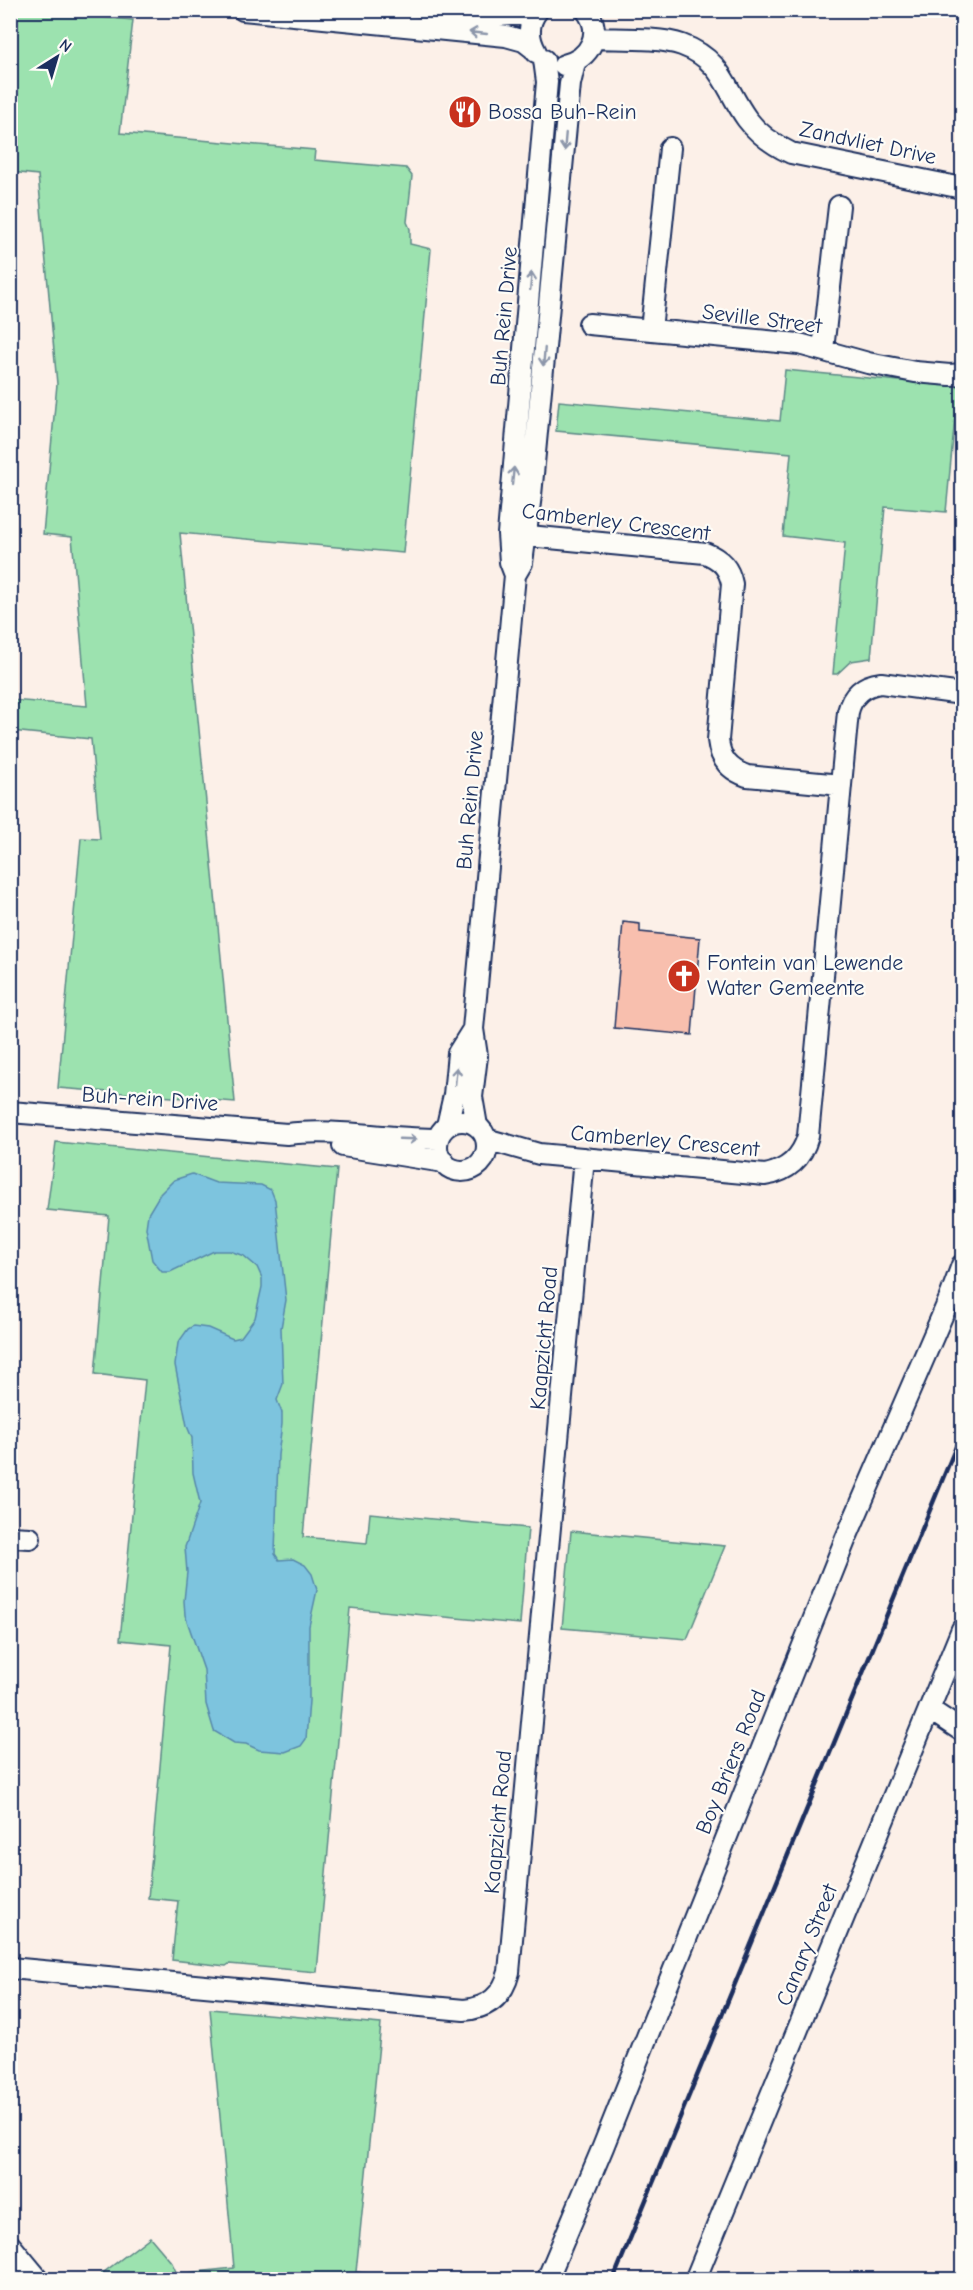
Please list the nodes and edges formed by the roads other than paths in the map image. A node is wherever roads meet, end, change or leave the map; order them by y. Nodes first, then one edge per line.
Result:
1 (243, 10) edge
2 (444, 10) edge
3 (586, 10) edge
4 (536, 12) edge
5 (594, 38) junction
6 (539, 54) junction
7 (574, 63) junction
8 (670, 148) dead end
9 (963, 188) edge
10 (839, 206) dead end
11 (589, 324) dead end
12 (651, 330) junction
13 (823, 350) junction
14 (963, 374) edge
15 (532, 384) junction
16 (517, 534) junction
17 (963, 694) edge
18 (841, 785) junction
19 (473, 1029) junction
20 (10, 1112) edge
21 (481, 1132) junction
22 (442, 1133) junction
23 (287, 1134) junction
24 (539, 1154) junction
25 (584, 1158) junction
26 (444, 1162) junction
27 (481, 1162) junction
28 (963, 1265) edge
29 (963, 1629) edge
30 (929, 1709) junction
31 (963, 1731) edge
32 (10, 1968) edge
33 (10, 2244) edge
34 (39, 2280) edge
35 (547, 2280) edge
36 (695, 2280) edge

6 -> 1 street
2 - 4 street
3 - 5 street
4 - 6 street, Buh Rein Drive
5 - 7 street
5 - 9 street, Zandvliet Drive
6 - 7 street
15 -> 6 street, Buh Rein Drive
7 -> 15 street, Buh Rein Drive
8 - 12 street
10 - 13 street
11 - 12 street, Seville Street
12 - 13 street, Seville Street
13 - 14 street, Seville Street
15 - 16 street, Buh Rein Drive
16 - 18 street, Camberley Crescent
16 - 19 street, Buh Rein Drive
17 - 18 street
18 - 25 street, Camberley Crescent
19 - 21 street, Buh Rein Drive
22 -> 19 street, Buh Rein Drive
20 - 23 street, Buh-rein Drive
21 - 22 street
21 - 24 street, Camberley Crescent
21 - 27 street
23 -> 22 street, Buh-rein Drive
22 - 26 street
23 - 26 street, Buh-rein Drive
24 - 25 street, Camberley Crescent
24 - 27 street, Camberley Crescent
25 - 32 street, Kaapzicht Road
26 - 27 street
28 - 35 street, Boy Briers Road
29 - 30 street, Canary Street
30 - 31 street
30 - 36 street, Canary Street
33 - 34 street

